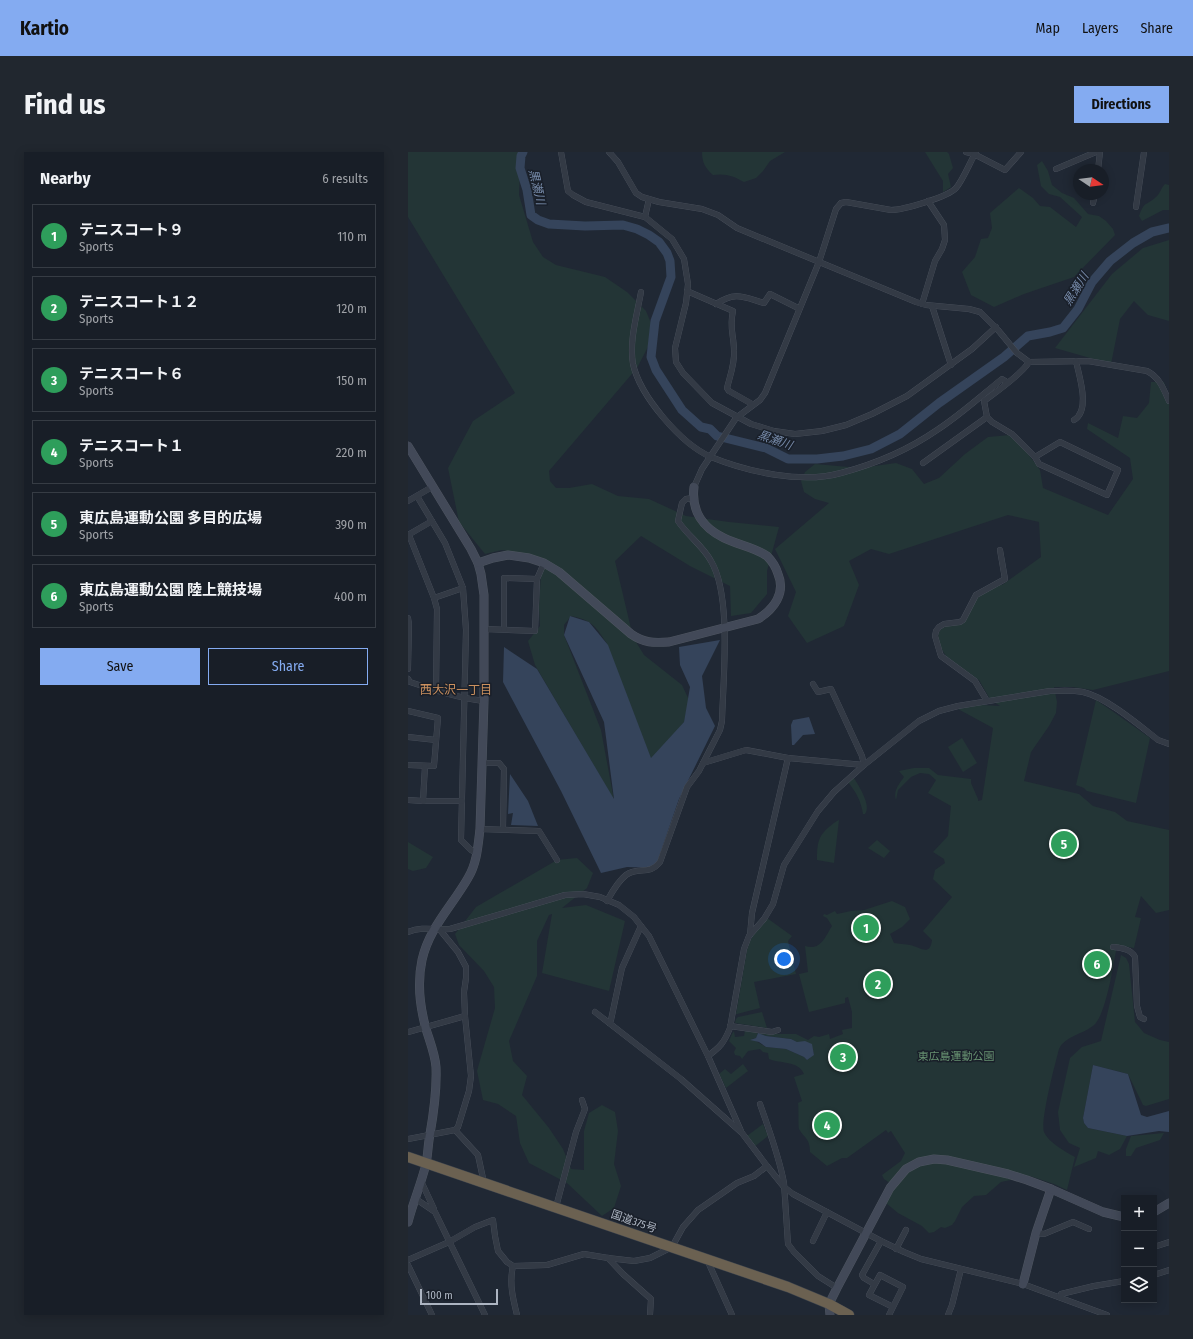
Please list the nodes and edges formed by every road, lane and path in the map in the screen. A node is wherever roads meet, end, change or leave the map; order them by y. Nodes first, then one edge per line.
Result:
1 (561, 152) edge
2 (609, 152) edge
3 (966, 152) edge
4 (1021, 152) edge
5 (1096, 152) edge
6 (1100, 152) edge
7 (1144, 152) edge
8 (975, 153) edge
9 (1099, 164) edge
10 (1056, 169) dead end
11 (649, 199) junction
12 (1094, 200) edge
13 (928, 201) junction
14 (1093, 203) dead end
15 (1136, 207) dead end
16 (645, 217) junction
17 (819, 262) junction
18 (687, 291) junction
19 (641, 292) dead end
20 (716, 304) junction
21 (922, 304) junction
22 (932, 306) junction
23 (798, 308) dead end
24 (997, 329) junction
25 (1028, 361) junction
26 (1076, 361) junction
27 (951, 365) junction
28 (1007, 382) junction
29 (1169, 401) edge
30 (752, 404) dead end
31 (736, 417) junction
32 (987, 417) junction
33 (1074, 420) dead end
34 (408, 446) edge
35 (711, 455) junction
36 (1035, 457) junction
37 (924, 463) dead end
38 (432, 487) junction
39 (694, 487) joint
40 (417, 496) junction
41 (692, 498) junction
42 (408, 501) edge
43 (432, 521) junction
44 (408, 535) edge
45 (1000, 550) dead end
46 (478, 563) junction
47 (544, 563) junction
48 (537, 580) junction
49 (463, 588) junction
50 (434, 598) junction
51 (408, 618) edge
52 (725, 628) junction
53 (484, 629) junction
54 (504, 630) junction
55 (408, 669) edge
56 (408, 679) edge
57 (813, 684) dead end
58 (436, 691) junction
59 (465, 699) junction
60 (484, 701) junction
61 (987, 701) junction
62 (408, 711) edge
63 (408, 737) edge
64 (436, 740) junction
65 (1169, 744) edge
66 (788, 758) junction
67 (482, 763) junction
68 (704, 763) junction
69 (408, 765) edge
70 (425, 766) junction
71 (864, 766) junction
72 (408, 800) edge
73 (423, 802) junction
74 (462, 802) junction
75 (480, 829) junction
76 (503, 829) junction
77 (477, 853) junction
78 (556, 860) dead end
79 (607, 901) junction
80 (641, 926) junction
81 (437, 929) junction
82 (408, 932) edge
83 (749, 936) junction
84 (1113, 947) dead end
85 (595, 1012) dead end
86 (465, 1016) junction
87 (1144, 1019) dead end
88 (609, 1023) junction
89 (730, 1026) junction
90 (426, 1027) junction
91 (778, 1030) dead end
92 (408, 1032) edge
93 (708, 1056) junction
94 (582, 1100) dead end
95 (760, 1104) dead end
96 (455, 1130) junction
97 (742, 1133) junction
98 (430, 1135) junction
99 (408, 1139) edge
100 (408, 1157) edge
101 (426, 1164) junction
102 (767, 1166) junction
103 (421, 1181) junction
104 (484, 1183) junction
105 (784, 1187) junction
106 (1051, 1189) junction
107 (416, 1199) junction
108 (1169, 1203) edge
109 (556, 1207) junction
110 (1157, 1210) edge
111 (434, 1212) junction
112 (827, 1212) junction
113 (1121, 1217) edge
114 (408, 1222) edge
115 (1089, 1229) dead end
116 (906, 1230) dead end
117 (866, 1233) junction
118 (1036, 1233) junction
119 (813, 1240) dead end
120 (881, 1241) junction
121 (449, 1242) junction
122 (1169, 1242) edge
123 (1157, 1246) edge
124 (672, 1247) junction
125 (896, 1248) junction
126 (608, 1258) junction
127 (408, 1260) edge
128 (710, 1260) junction
129 (408, 1265) edge
130 (513, 1266) junction
131 (961, 1269) junction
132 (1169, 1270) edge
133 (1157, 1274) edge
134 (1121, 1282) edge
135 (874, 1284) junction
136 (1023, 1284) junction
137 (837, 1288) junction
138 (1060, 1297) junction
139 (829, 1304) junction
140 (893, 1307) junction
141 (432, 1315) edge
142 (485, 1315) edge
143 (517, 1315) edge
144 (650, 1315) edge
145 (732, 1315) edge
146 (830, 1315) edge
147 (849, 1315) edge
148 (889, 1315) edge
149 (948, 1315) edge
150 (1107, 1315) edge

1 - 16 street
2 - 11 street
3 - 8 street
4 - 8 street
5 - 10 street
6 - 9 street
7 - 15 street
8 - 13 street
11 - 16 street
11 - 17 street
12 - 14 street
13 - 17 street
13 - 21 street
16 - 18 street
17 - 21 street
17 - 31 street
18 - 20 street
18 - 31 street
19 - 35 street
20 - 23 street
20 - 30 street
21 - 22 street
22 - 24 street
22 - 27 street
24 - 25 street
24 - 27 street
25 - 26 street
25 - 28 street
26 - 29 street
26 - 33 street
27 - 31 street
28 - 32 street
28 - 35 street
31 - 35 street
32 - 36 street
32 - 37 street
34 - 38 street
35 - 39 street
36 - 36 street
38 - 40 street
38 - 46 street
39 - 41 street
40 - 42 street
40 - 43 street
41 - 52 street
41 - 52 street
43 - 44 street
43 - 49 street
44 - 50 street
45 - 61 street
46 - 47 street
46 - 53 street
47 - 48 street
47 - 52 street
48 - 54 street
48 - 54 street
49 - 50 street
49 - 59 street
50 - 58 street
51 - 55 street
52 - 68 street
53 - 54 street
53 - 60 street
56 - 58 street
57 - 71 street
58 - 59 street
59 - 60 street
59 - 74 street
60 - 67 street
61 - 65 street
61 - 71 street
62 - 64 street
63 - 64 street
64 - 70 street
66 - 68 street
66 - 71 street
66 - 83 street
67 - 75 street
67 - 76 street
68 - 79 street
69 - 70 street
70 - 73 street
71 - 83 street
72 - 73 street
73 - 74 street
74 - 77 street
75 - 76 street
75 - 77 street
76 - 78 street
77 - 81 street
79 - 80 street
79 - 81 street
80 - 88 street
80 - 93 street
81 - 82 street
81 - 86 street
81 - 90 street
83 - 89 street
84 - 87 street
85 - 88 street
86 - 90 street
86 - 96 street
88 - 97 street
89 - 91 street
89 - 93 street
90 - 92 street
90 - 98 street
93 - 97 street
94 - 109 street
95 - 105 street
96 - 98 street
96 - 104 street
97 - 102 street
98 - 99 street
98 - 101 street
100 - 101 highway, 国道375号
101 - 103 street
101 - 104 highway, 国道375号
102 - 105 street
102 - 124 street
103 - 107 street
103 - 111 street
104 - 109 highway, 国道375号
105 - 112 street
105 - 137 street
106 - 113 street
106 - 117 street
106 - 118 street
107 - 111 street
107 - 114 street
108 - 110 street
109 - 124 highway, 国道375号
111 - 121 street
112 - 117 street
112 - 119 street
115 - 118 street
116 - 125 street
117 - 120 street
117 - 137 street
118 - 136 street
120 - 125 street
120 - 135 street
121 - 127 street
121 - 130 street
121 - 142 street
122 - 123 street
124 - 126 street
124 - 128 highway, 国道375号
125 - 131 street
126 - 130 street
126 - 144 street
128 - 139 highway, 国道375号
128 - 145 street
129 - 141 street
130 - 143 street
131 - 136 street
131 - 149 street
132 - 133 street
134 - 138 street
135 - 140 street
135 - 140 street
136 - 138 street
137 - 139 street
138 - 150 street
139 - 146 street
139 - 147 highway, 国道375号
140 - 148 street

